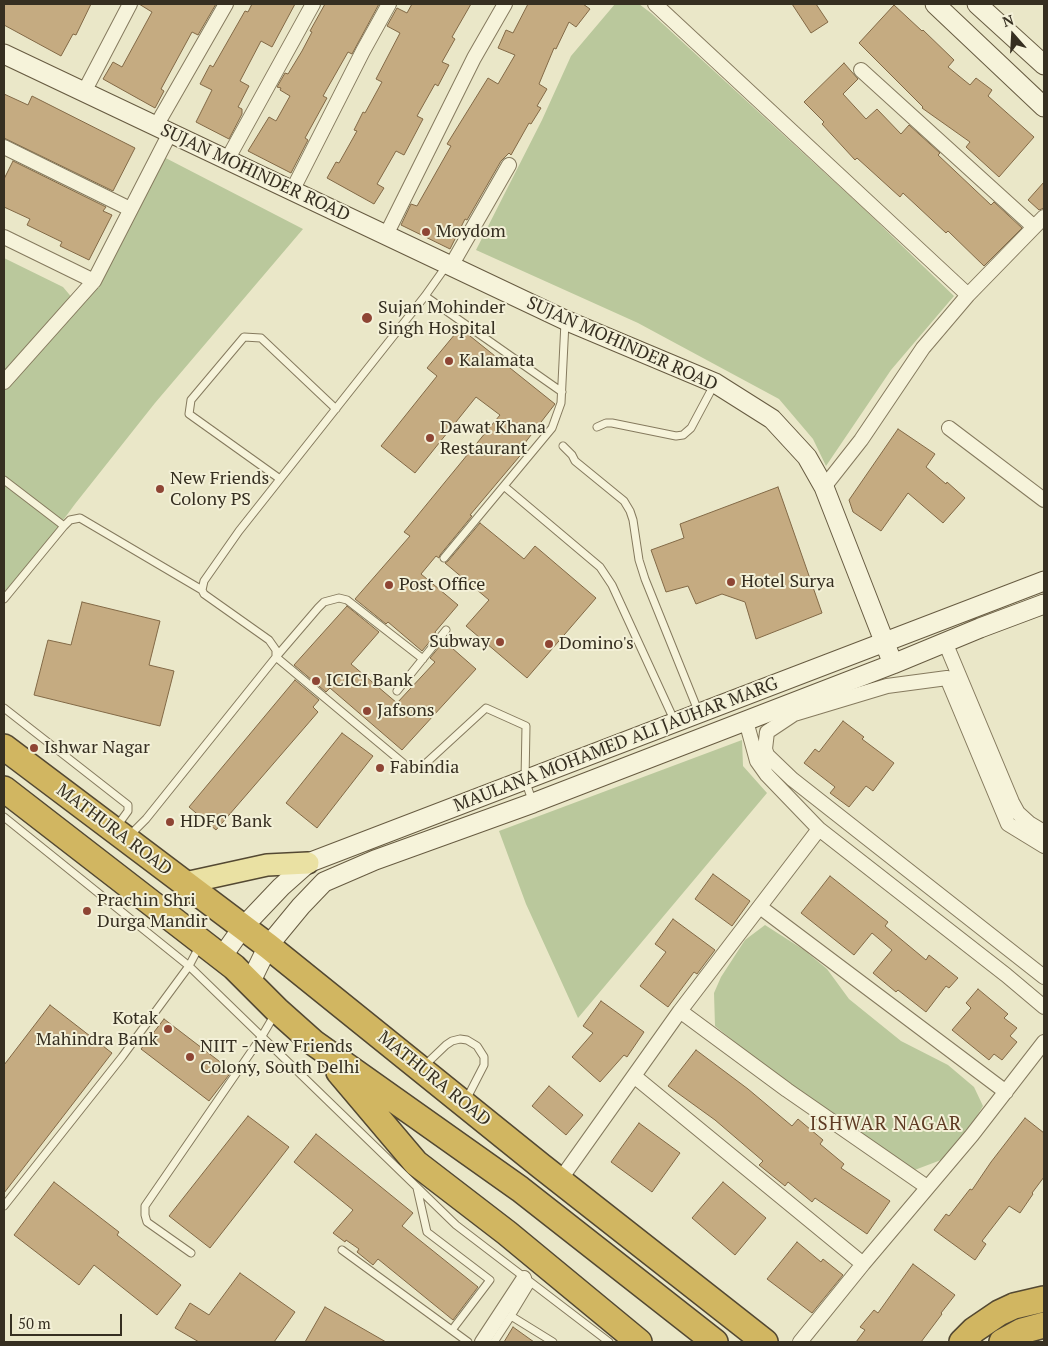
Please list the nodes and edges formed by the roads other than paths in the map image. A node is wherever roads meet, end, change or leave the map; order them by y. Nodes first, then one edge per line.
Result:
1 (130, 4) edge
2 (226, 4) edge
3 (313, 4) edge
4 (389, 4) edge
5 (505, 4) edge
6 (655, 4) edge
7 (935, 4) edge
8 (977, 4) edge
9 (4, 54) edge
10 (1044, 65) edge
11 (861, 70) dead end
12 (84, 92) junction
13 (1044, 107) edge
14 (163, 129) junction
15 (4, 147) edge
16 (227, 160) junction
17 (509, 165) dead end
18 (292, 191) junction
19 (130, 209) junction
20 (1044, 217) edge
21 (1034, 227) junction
22 (386, 235) junction
23 (4, 237) edge
24 (450, 265) junction
25 (94, 281) junction
26 (968, 295) junction
27 (424, 296) junction
28 (565, 320) junction
29 (4, 382) edge
30 (715, 383) junction
31 (562, 392) junction
32 (336, 409) junction
33 (597, 427) dead end
34 (949, 428) dead end
35 (563, 446) dead end
36 (280, 479) junction
37 (4, 480) edge
38 (505, 487) junction
39 (824, 487) junction
40 (1044, 500) edge
41 (64, 526) junction
42 (444, 558) dead end
43 (1044, 581) edge
44 (202, 590) junction
45 (4, 599) edge
46 (1044, 604) edge
47 (446, 630) dead end
48 (945, 642) junction
49 (886, 643) junction
50 (276, 657) junction
51 (423, 659) junction
52 (893, 664) junction
53 (397, 691) dead end
54 (4, 708) edge
55 (699, 714) junction
56 (746, 721) junction
57 (675, 723) junction
58 (4, 747) edge
59 (403, 763) dead end
60 (425, 764) dead end
61 (525, 780) junction
62 (4, 789) edge
63 (533, 803) junction
64 (4, 817) edge
65 (819, 829) junction
66 (1044, 832) edge
67 (119, 835) junction
68 (1044, 846) edge
69 (308, 863) junction
70 (185, 883) junction
71 (760, 907) junction
72 (243, 927) junction
73 (201, 942) junction
74 (268, 946) junction
75 (221, 958) junction
76 (189, 966) junction
77 (1044, 977) edge
78 (250, 983) junction
79 (1044, 1007) edge
80 (277, 1010) junction
81 (680, 1011) junction
82 (262, 1036) junction
83 (1044, 1042) edge
84 (314, 1043) junction
85 (421, 1069) junction
86 (634, 1076) junction
87 (1006, 1092) junction
88 (464, 1104) junction
89 (560, 1180) junction
90 (927, 1187) junction
91 (417, 1188) junction
92 (4, 1206) edge
93 (342, 1250) dead end
94 (191, 1253) dead end
95 (863, 1264) junction
96 (528, 1280) junction
97 (1044, 1299) edge
98 (511, 1316) junction
99 (1044, 1325) edge
100 (452, 1330) junction
101 (468, 1342) edge
102 (482, 1342) edge
103 (494, 1342) edge
104 (553, 1342) edge
105 (609, 1342) edge
106 (639, 1342) edge
107 (715, 1342) edge
108 (765, 1342) edge
109 (800, 1342) edge
110 (962, 1342) edge
111 (1002, 1342) edge

1 - 12 street
2 - 14 street
3 - 16 street
4 - 18 street
5 - 22 street
6 - 26 street
7 - 13 main road
8 - 10 main road
9 - 12 main road, SUJAN MOHINDER ROAD
11 - 21 street
12 - 14 main road, SUJAN MOHINDER ROAD
14 - 16 main road, SUJAN MOHINDER ROAD
14 - 19 street
15 - 19 street
16 - 18 main road, SUJAN MOHINDER ROAD
17 - 24 street
18 - 22 main road, SUJAN MOHINDER ROAD
19 - 25 street
20 - 21 street
21 - 26 street
22 - 24 main road, SUJAN MOHINDER ROAD
23 - 25 street
24 - 27 lane
24 - 28 main road, SUJAN MOHINDER ROAD
25 - 29 street
26 - 39 street
27 - 31 lane
27 - 32 lane
28 - 30 main road, SUJAN MOHINDER ROAD
28 - 31 lane
30 - 33 lane
30 - 39 main road, SUJAN MOHINDER ROAD
31 - 38 lane
32 - 36 lane
32 - 36 lane
34 - 40 street
35 - 55 lane
36 - 44 lane
37 - 41 lane
38 - 42 lane
38 - 57 lane
39 - 49 main road, SUJAN MOHINDER ROAD
41 - 44 lane
41 - 45 lane
43 - 49 main road, MAULANA MOHAMED ALI JAUHAR MARG
44 - 50 lane
46 - 48 main road, MAULANA MOHAMED ALI JAUHAR MARG
47 - 51 lane
48 - 52 main road, MAULANA MOHAMED ALI JAUHAR MARG
48 - 66 street
49 - 52 main road, SUJAN MOHINDER ROAD
49 - 55 main road, MAULANA MOHAMED ALI JAUHAR MARG
50 - 51 lane
50 - 59 lane
50 - 67 lane
51 - 53 lane
52 - 56 main road, MAULANA MOHAMED ALI JAUHAR MARG
54 - 67 lane
55 - 57 main road, MAULANA MOHAMED ALI JAUHAR MARG
56 - 63 main road, MAULANA MOHAMED ALI JAUHAR MARG
56 - 65 street
57 - 61 main road, MAULANA MOHAMED ALI JAUHAR MARG
58 - 67 highway, MATHURA ROAD
60 - 61 lane
61 - 63 lane
61 - 69 main road, MAULANA MOHAMED ALI JAUHAR MARG
62 - 73 highway, MATHURA ROAD
63 - 74 main road, MAULANA MOHAMED ALI JAUHAR MARG
64 - 76 lane
65 - 71 street
65 - 79 street
67 - 70 highway, MATHURA ROAD
68 - 77 street
69 - 70 main road
69 - 72 main road, MAULANA MOHAMED ALI JAUHAR MARG
70 - 72 highway, MATHURA ROAD
71 - 81 street
71 - 87 street
72 - 74 highway, MATHURA ROAD
72 - 75 main road, MAULANA MOHAMED ALI JAUHAR MARG
73 - 75 highway, MATHURA ROAD
73 - 76 lane
74 - 78 main road, MAULANA MOHAMED ALI JAUHAR MARG
74 - 85 highway, MATHURA ROAD
75 - 78 highway, MATHURA ROAD
76 - 82 lane
76 - 92 lane
78 - 80 highway, MATHURA ROAD
80 - 82 lane
80 - 84 highway, MATHURA ROAD
81 - 86 street
81 - 90 street
82 - 91 lane
82 - 94 lane
83 - 87 street
84 - 106 highway
84 - 107 highway, MATHURA ROAD
85 - 88 highway, MATHURA ROAD
85 - 88 lane
86 - 89 street
86 - 95 street
87 - 90 street
88 - 89 highway, MATHURA ROAD
89 - 108 highway, MATHURA ROAD
90 - 95 street
91 - 96 lane
91 - 100 lane
93 - 100 lane
95 - 109 street
96 - 98 lane
96 - 102 street
96 - 105 lane
97 - 110 highway
98 - 103 lane
98 - 104 lane
99 - 111 highway
100 - 101 lane

